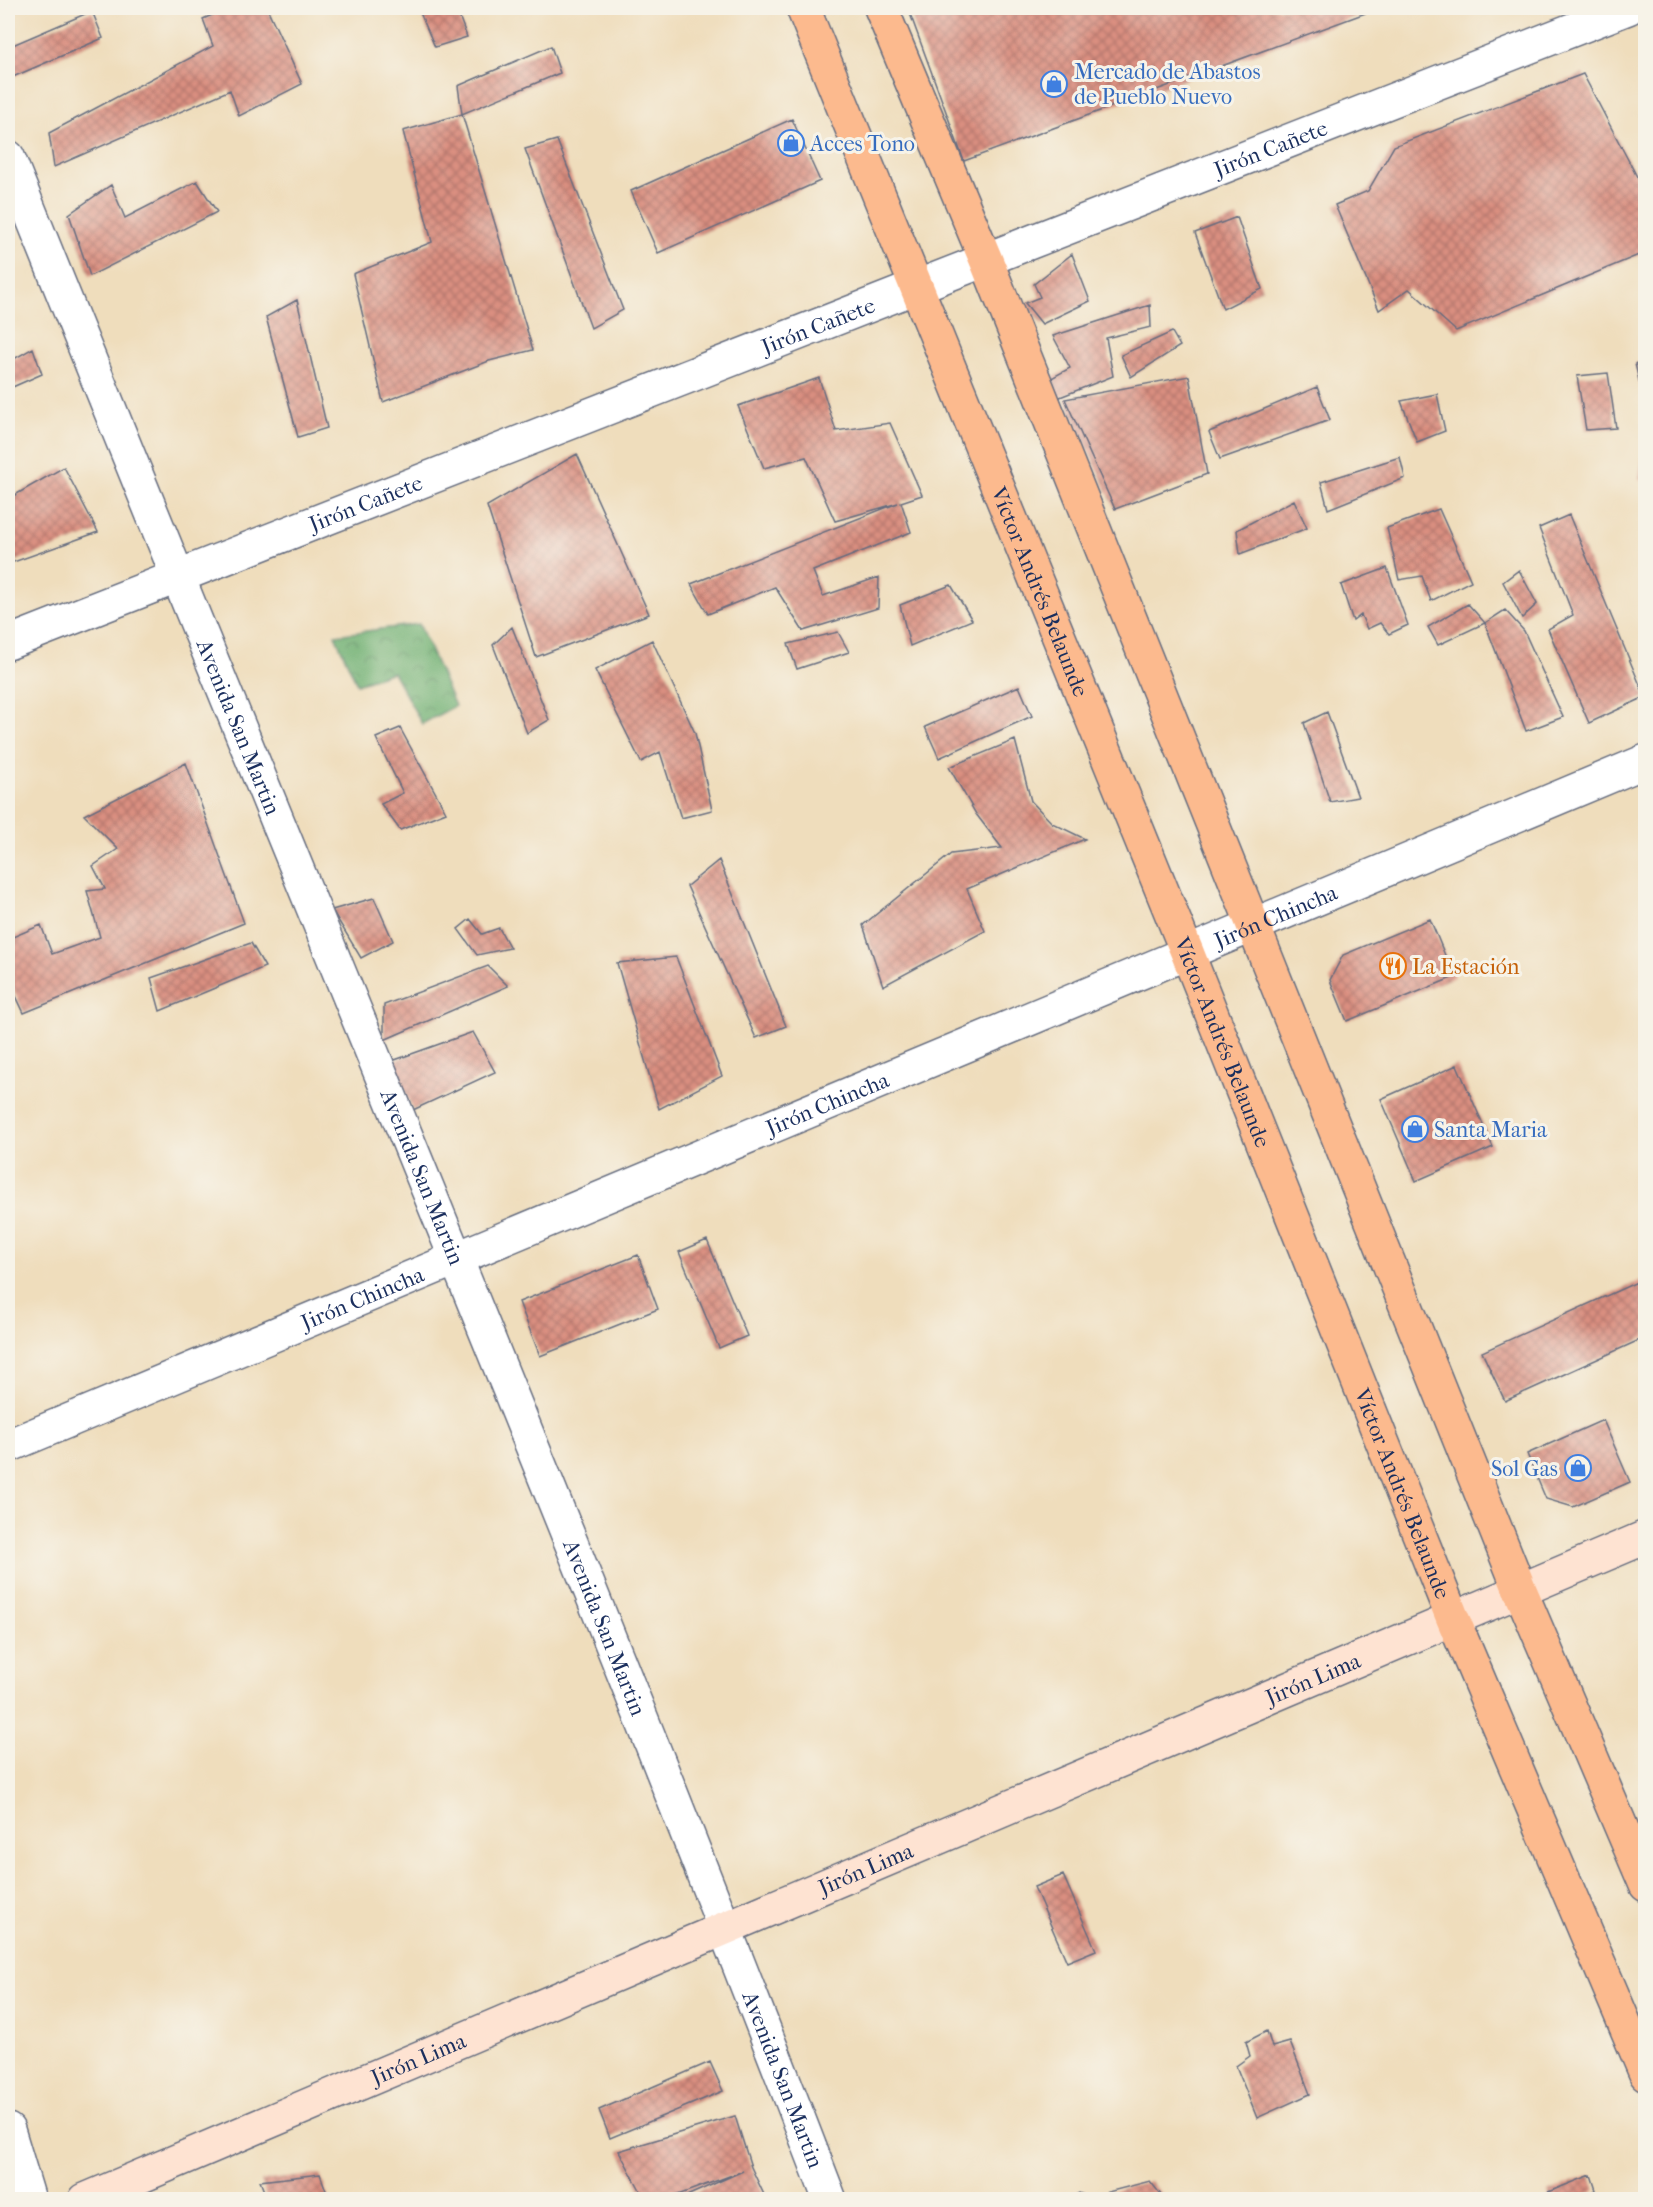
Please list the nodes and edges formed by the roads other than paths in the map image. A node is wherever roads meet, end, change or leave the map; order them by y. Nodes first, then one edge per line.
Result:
1 (803, 8) edge
2 (882, 8) edge
3 (1628, 8) edge
4 (8, 157) edge
5 (986, 260) junction
6 (918, 287) junction
7 (176, 577) junction
8 (8, 643) edge
9 (1646, 761) edge
10 (1252, 925) junction
11 (1187, 952) junction
12 (455, 1259) junction
13 (8, 1446) edge
14 (1646, 1537) edge
15 (1520, 1590) junction
16 (1453, 1619) junction
17 (1646, 1885) edge
18 (726, 1927) junction
19 (1646, 2074) edge
20 (8, 2130) edge
21 (29, 2199) edge
22 (85, 2199) edge
23 (830, 2199) edge

1 - 6 main road, Víctor Andrés Belaunde
2 - 5 main road
3 - 5 street, Jirón Cañete
4 - 7 street, Avenida San Martin
5 - 6 street, Jirón Cañete
5 - 10 main road
6 - 7 street, Jirón Cañete
6 - 11 main road, Víctor Andrés Belaunde
7 - 8 street, Jirón Cañete
7 - 12 street, Avenida San Martin
9 - 10 street, Jirón Chincha
10 - 11 street, Jirón Chincha
10 - 15 main road
11 - 12 street, Jirón Chincha
11 - 16 main road, Víctor Andrés Belaunde
12 - 13 street, Jirón Chincha
12 - 18 street, Avenida San Martin
14 - 15 street, Jirón Lima
15 - 16 street, Jirón Lima
15 - 17 main road
16 - 18 street, Jirón Lima
16 - 19 main road, Víctor Andrés Belaunde
18 - 22 street, Jirón Lima
18 - 23 street, Avenida San Martin
20 - 21 street

